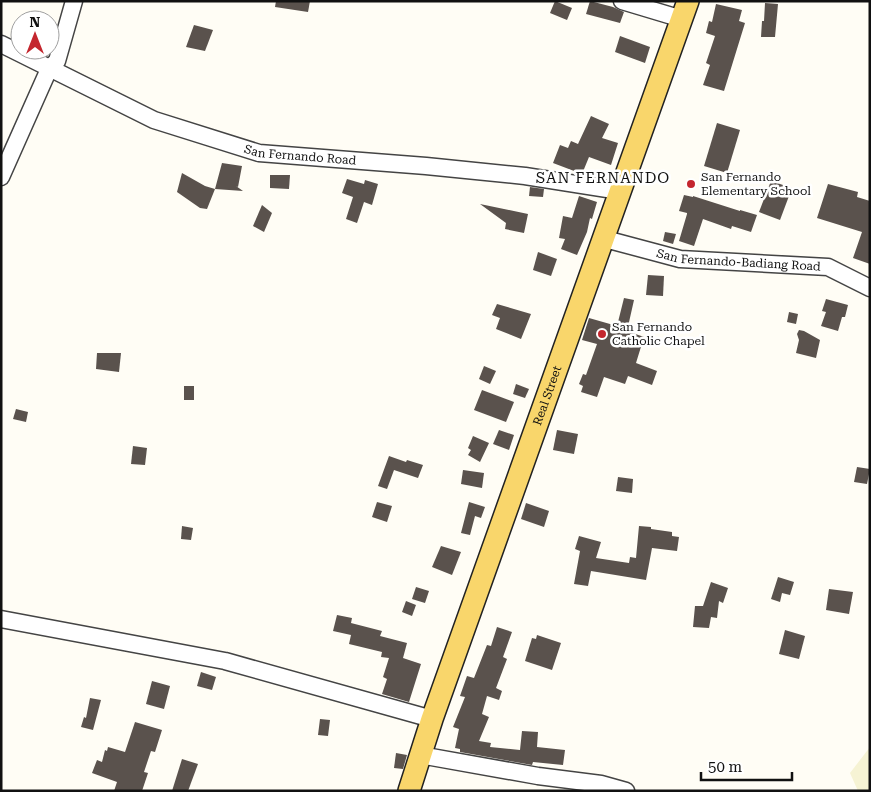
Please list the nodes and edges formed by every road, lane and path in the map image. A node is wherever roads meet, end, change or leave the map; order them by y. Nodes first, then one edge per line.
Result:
1 (74, 1) edge
2 (622, 1) edge
3 (685, 10) edge
4 (1, 44) edge
5 (49, 69) junction
6 (1, 177) edge
7 (620, 191) junction
8 (605, 239) junction
9 (870, 288) edge
10 (1, 619) edge
11 (432, 719) junction
12 (420, 756) junction
13 (409, 791) edge
14 (626, 791) edge

1 - 5 street
2 - 3 street
3 - 7 main road, Real Street
4 - 5 street, San Fernando Road
5 - 6 street
5 - 7 street, San Fernando Road
7 - 8 main road, Real Street
8 - 9 street, San Fernando-Badiang Road
8 - 11 main road, Real Street
10 - 11 street
11 - 12 main road, Real Street
12 - 13 main road, Real Street
12 - 14 street

